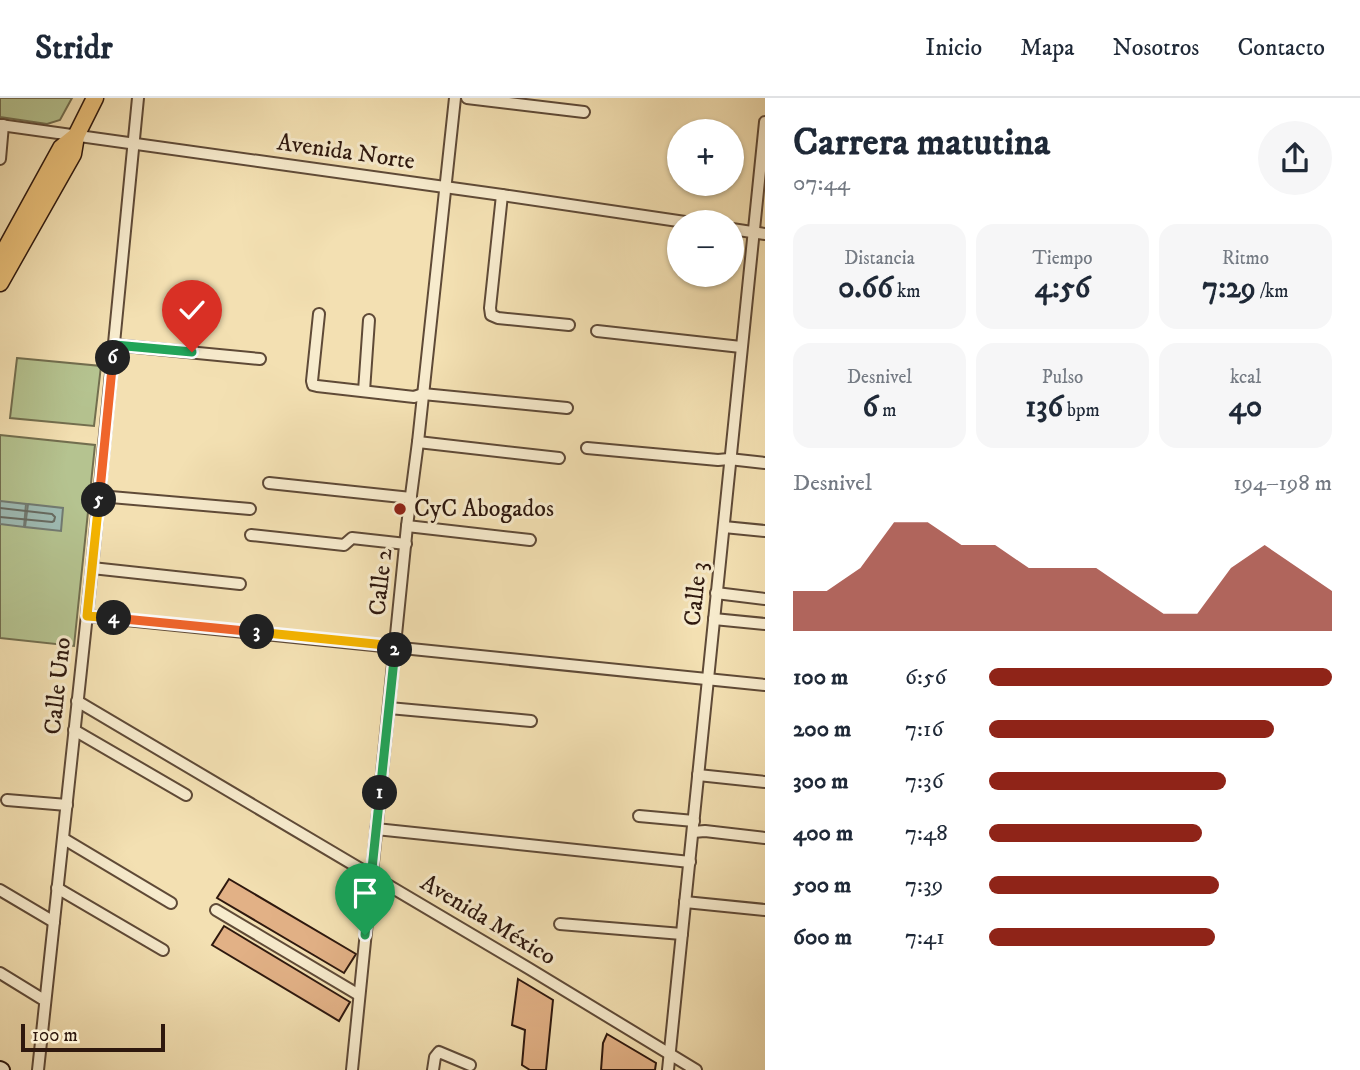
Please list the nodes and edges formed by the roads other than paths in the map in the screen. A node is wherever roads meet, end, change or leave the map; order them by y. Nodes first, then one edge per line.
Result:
1 (95, 98) edge
2 (138, 98) edge
3 (455, 98) edge
4 (467, 98) edge
5 (584, 111) dead end
6 (765, 122) edge
7 (1, 125) edge
8 (76, 136) junction
9 (134, 144) junction
10 (0, 159) edge
11 (446, 187) junction
12 (502, 195) junction
13 (667, 219) edge
14 (759, 233) edge
15 (0, 259) edge
16 (0, 283) edge
17 (319, 314) dead end
18 (369, 320) dead end
19 (569, 325) dead end
20 (597, 331) dead end
21 (115, 345) junction
22 (741, 347) junction
23 (260, 359) dead end
24 (364, 391) junction
25 (423, 394) junction
26 (567, 408) dead end
27 (418, 442) junction
28 (587, 449) dead end
29 (559, 458) dead end
30 (729, 459) junction
31 (765, 463) edge
32 (269, 483) dead end
33 (99, 496) junction
34 (411, 498) junction
35 (250, 509) dead end
36 (407, 526) junction
37 (724, 527) junction
38 (765, 531) edge
39 (251, 535) dead end
40 (530, 540) dead end
41 (406, 544) junction
42 (92, 568) junction
43 (240, 584) dead end
44 (716, 593) junction
45 (765, 599) edge
46 (87, 616) junction
47 (714, 619) junction
48 (765, 624) edge
49 (395, 646) junction
50 (708, 679) junction
51 (765, 685) edge
52 (77, 701) junction
53 (389, 708) junction
54 (531, 721) dead end
55 (74, 730) junction
56 (698, 775) junction
57 (765, 782) edge
58 (186, 795) dead end
59 (7, 800) dead end
60 (67, 805) junction
61 (639, 816) dead end
62 (693, 827) junction
63 (376, 829) junction
64 (765, 838) edge
65 (64, 839) junction
66 (690, 862) junction
67 (372, 875) junction
68 (57, 888) junction
69 (0, 890) edge
70 (685, 902) junction
71 (172, 903) dead end
72 (216, 910) dead end
73 (765, 910) edge
74 (54, 922) junction
75 (560, 924) dead end
76 (682, 934) junction
77 (163, 950) dead end
78 (0, 973) edge
79 (359, 995) junction
80 (44, 1000) junction
81 (670, 1054) junction
82 (470, 1065) dead end
83 (38, 1070) edge
84 (352, 1070) edge
85 (433, 1070) edge
86 (668, 1070) edge
87 (696, 1070) edge

1 - 8 main road
2 - 9 street, Calle Uno
3 - 11 street, Calle 2
4 - 5 street
6 - 14 street, Calle 3
7 - 8 street, Avenida Norte
7 - 10 street
8 - 9 street, Avenida Norte
8 - 15 main road
8 - 16 main road
9 - 11 street, Avenida Norte
9 - 21 street, Calle Uno
11 - 12 street, Avenida Norte
11 - 25 street, Calle 2
12 - 13 street, Avenida Norte
12 - 19 street
14 - 22 street, Calle 3
17 - 24 street
18 - 24 street
20 - 22 street
21 - 23 street
21 - 33 street, Calle Uno
22 - 30 street, Calle 3
24 - 25 street
25 - 26 street
25 - 27 street, Calle 2
27 - 29 street
27 - 34 street, Calle 2
28 - 30 street
30 - 31 street
30 - 37 street, Calle 3
32 - 34 street
33 - 35 street
33 - 42 street, Calle Uno
34 - 36 street, Calle 2
36 - 40 street
36 - 41 street, Calle 2
37 - 38 street
37 - 44 street, Calle 3
39 - 41 street
41 - 49 street, Calle 2
42 - 43 street
42 - 46 street, Calle Uno
44 - 45 street
44 - 47 street, Calle 3
46 - 49 street
46 - 52 street, Calle Uno
47 - 48 street
47 - 50 street, Calle 3
49 - 50 street
49 - 53 street, Calle 2
50 - 51 street
50 - 56 street, Calle 3
52 - 55 street, Calle Uno
52 - 67 street, Avenida México
53 - 54 street
53 - 63 street, Calle 2
55 - 58 street
55 - 60 street, Calle Uno
56 - 57 street
56 - 62 street, Calle 3
59 - 60 street
60 - 65 street, Calle Uno
61 - 62 street
62 - 64 street
62 - 66 street, Calle 3
63 - 66 street
63 - 67 street, Calle 2
65 - 68 street, Calle Uno
65 - 71 street
66 - 70 street, Calle 3
67 - 79 street, Calle 2
67 - 81 street, Avenida México
68 - 74 street, Calle Uno
68 - 77 street
69 - 74 street
70 - 73 street
70 - 76 street, Calle 3
72 - 79 street
74 - 80 street, Calle Uno
75 - 76 street
76 - 81 street, Calle 3
78 - 80 street
79 - 84 street, Calle 2
80 - 83 street, Calle Uno
81 - 86 street, Calle 3
81 - 87 street, Avenida México
82 - 85 street

